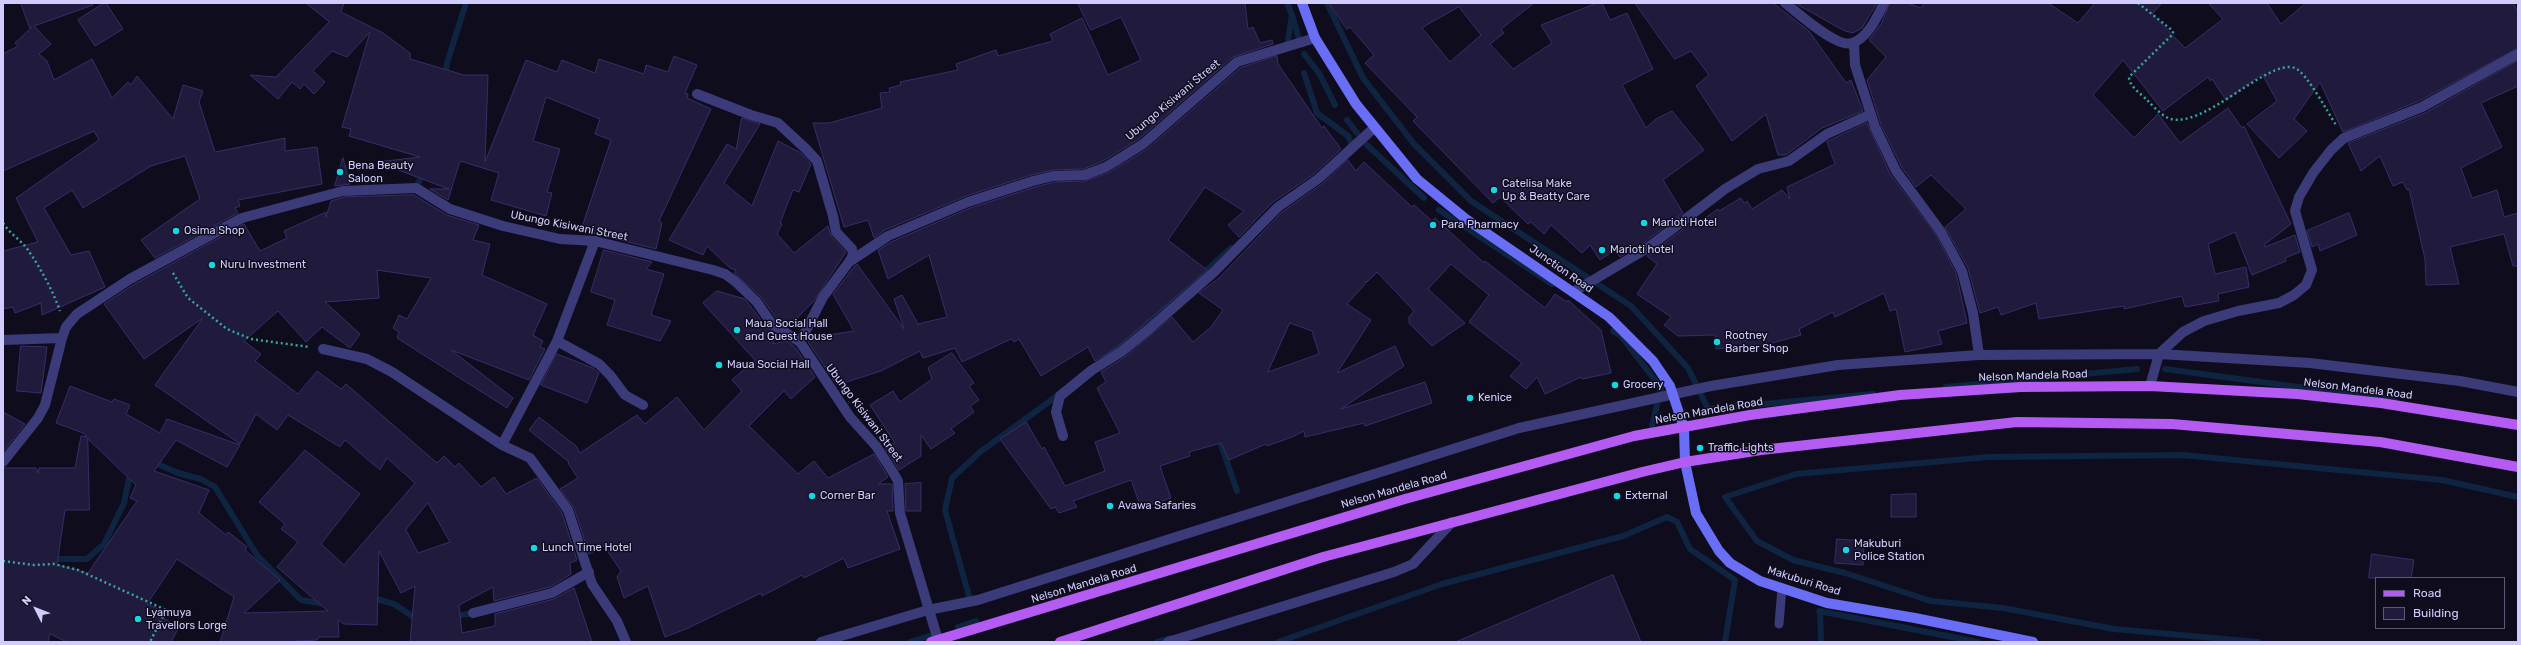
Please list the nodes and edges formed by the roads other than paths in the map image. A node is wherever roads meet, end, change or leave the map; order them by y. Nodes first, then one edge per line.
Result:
1 (1304, 3) edge
2 (1785, 3) edge
3 (1884, 3) edge
4 (1314, 38) junction
5 (1854, 43) junction
6 (2518, 54) edge
7 (697, 94) dead end
8 (1871, 114) junction
9 (1374, 128) junction
10 (595, 241) junction
11 (849, 262) junction
12 (1573, 292) junction
13 (62, 338) junction
14 (3, 340) edge
15 (557, 341) junction
16 (800, 342) junction
17 (324, 349) road end
18 (2159, 354) junction
19 (1979, 355) junction
20 (2150, 386) junction
21 (2518, 392) edge
22 (1674, 395) junction
23 (643, 405) dead end
24 (2518, 425) edge
25 (1684, 428) junction
26 (1063, 436) dead end
27 (502, 445) junction
28 (3, 462) edge
29 (1685, 462) junction
30 (2518, 467) edge
31 (1452, 522) junction
32 (589, 572) junction
33 (1782, 588) junction
34 (928, 610) junction
35 (473, 613) dead end
36 (1779, 624) dead end
37 (934, 641) edge
38 (626, 642) edge
39 (821, 642) edge
40 (1060, 642) edge
41 (1168, 642) edge
42 (2033, 642) edge

1 - 4 main road, Junction Road
2 - 5 street
3 - 5 street
4 - 9 main road, Junction Road
4 - 11 street, Ubungo Kisiwani Street
5 - 8 street
6 - 18 street
7 - 11 street
8 - 12 street
8 - 19 street
9 - 12 main road, Junction Road
9 - 26 street
10 - 13 street, Ubungo Kisiwani Street
10 - 15 street
10 - 16 street, Ubungo Kisiwani Street
11 - 16 street, Ubungo Kisiwani Street
12 - 22 main road, Junction Road
13 - 14 street
13 - 28 street, Ubungo Kisiwani Street
15 - 23 street
15 - 27 street
16 - 34 street, Ubungo Kisiwani Street
17 - 27 street
18 - 19 street
18 - 20 street
18 - 21 street
19 - 22 street
20 - 24 main road, Nelson Mandela Road
20 - 25 main road, Nelson Mandela Road
22 - 25 main road, Junction Road
22 - 34 street
25 - 29 main road, Junction Road
25 - 37 main road, Nelson Mandela Road
27 - 32 street
29 - 30 main road
29 - 31 main road
29 - 33 main road, Makuburi Road
31 - 40 main road
31 - 41 street
32 - 35 street
32 - 38 street
33 - 36 lane
33 - 42 main road, Makuburi Road
34 - 37 street, Ubungo Kisiwani Street
34 - 39 street

